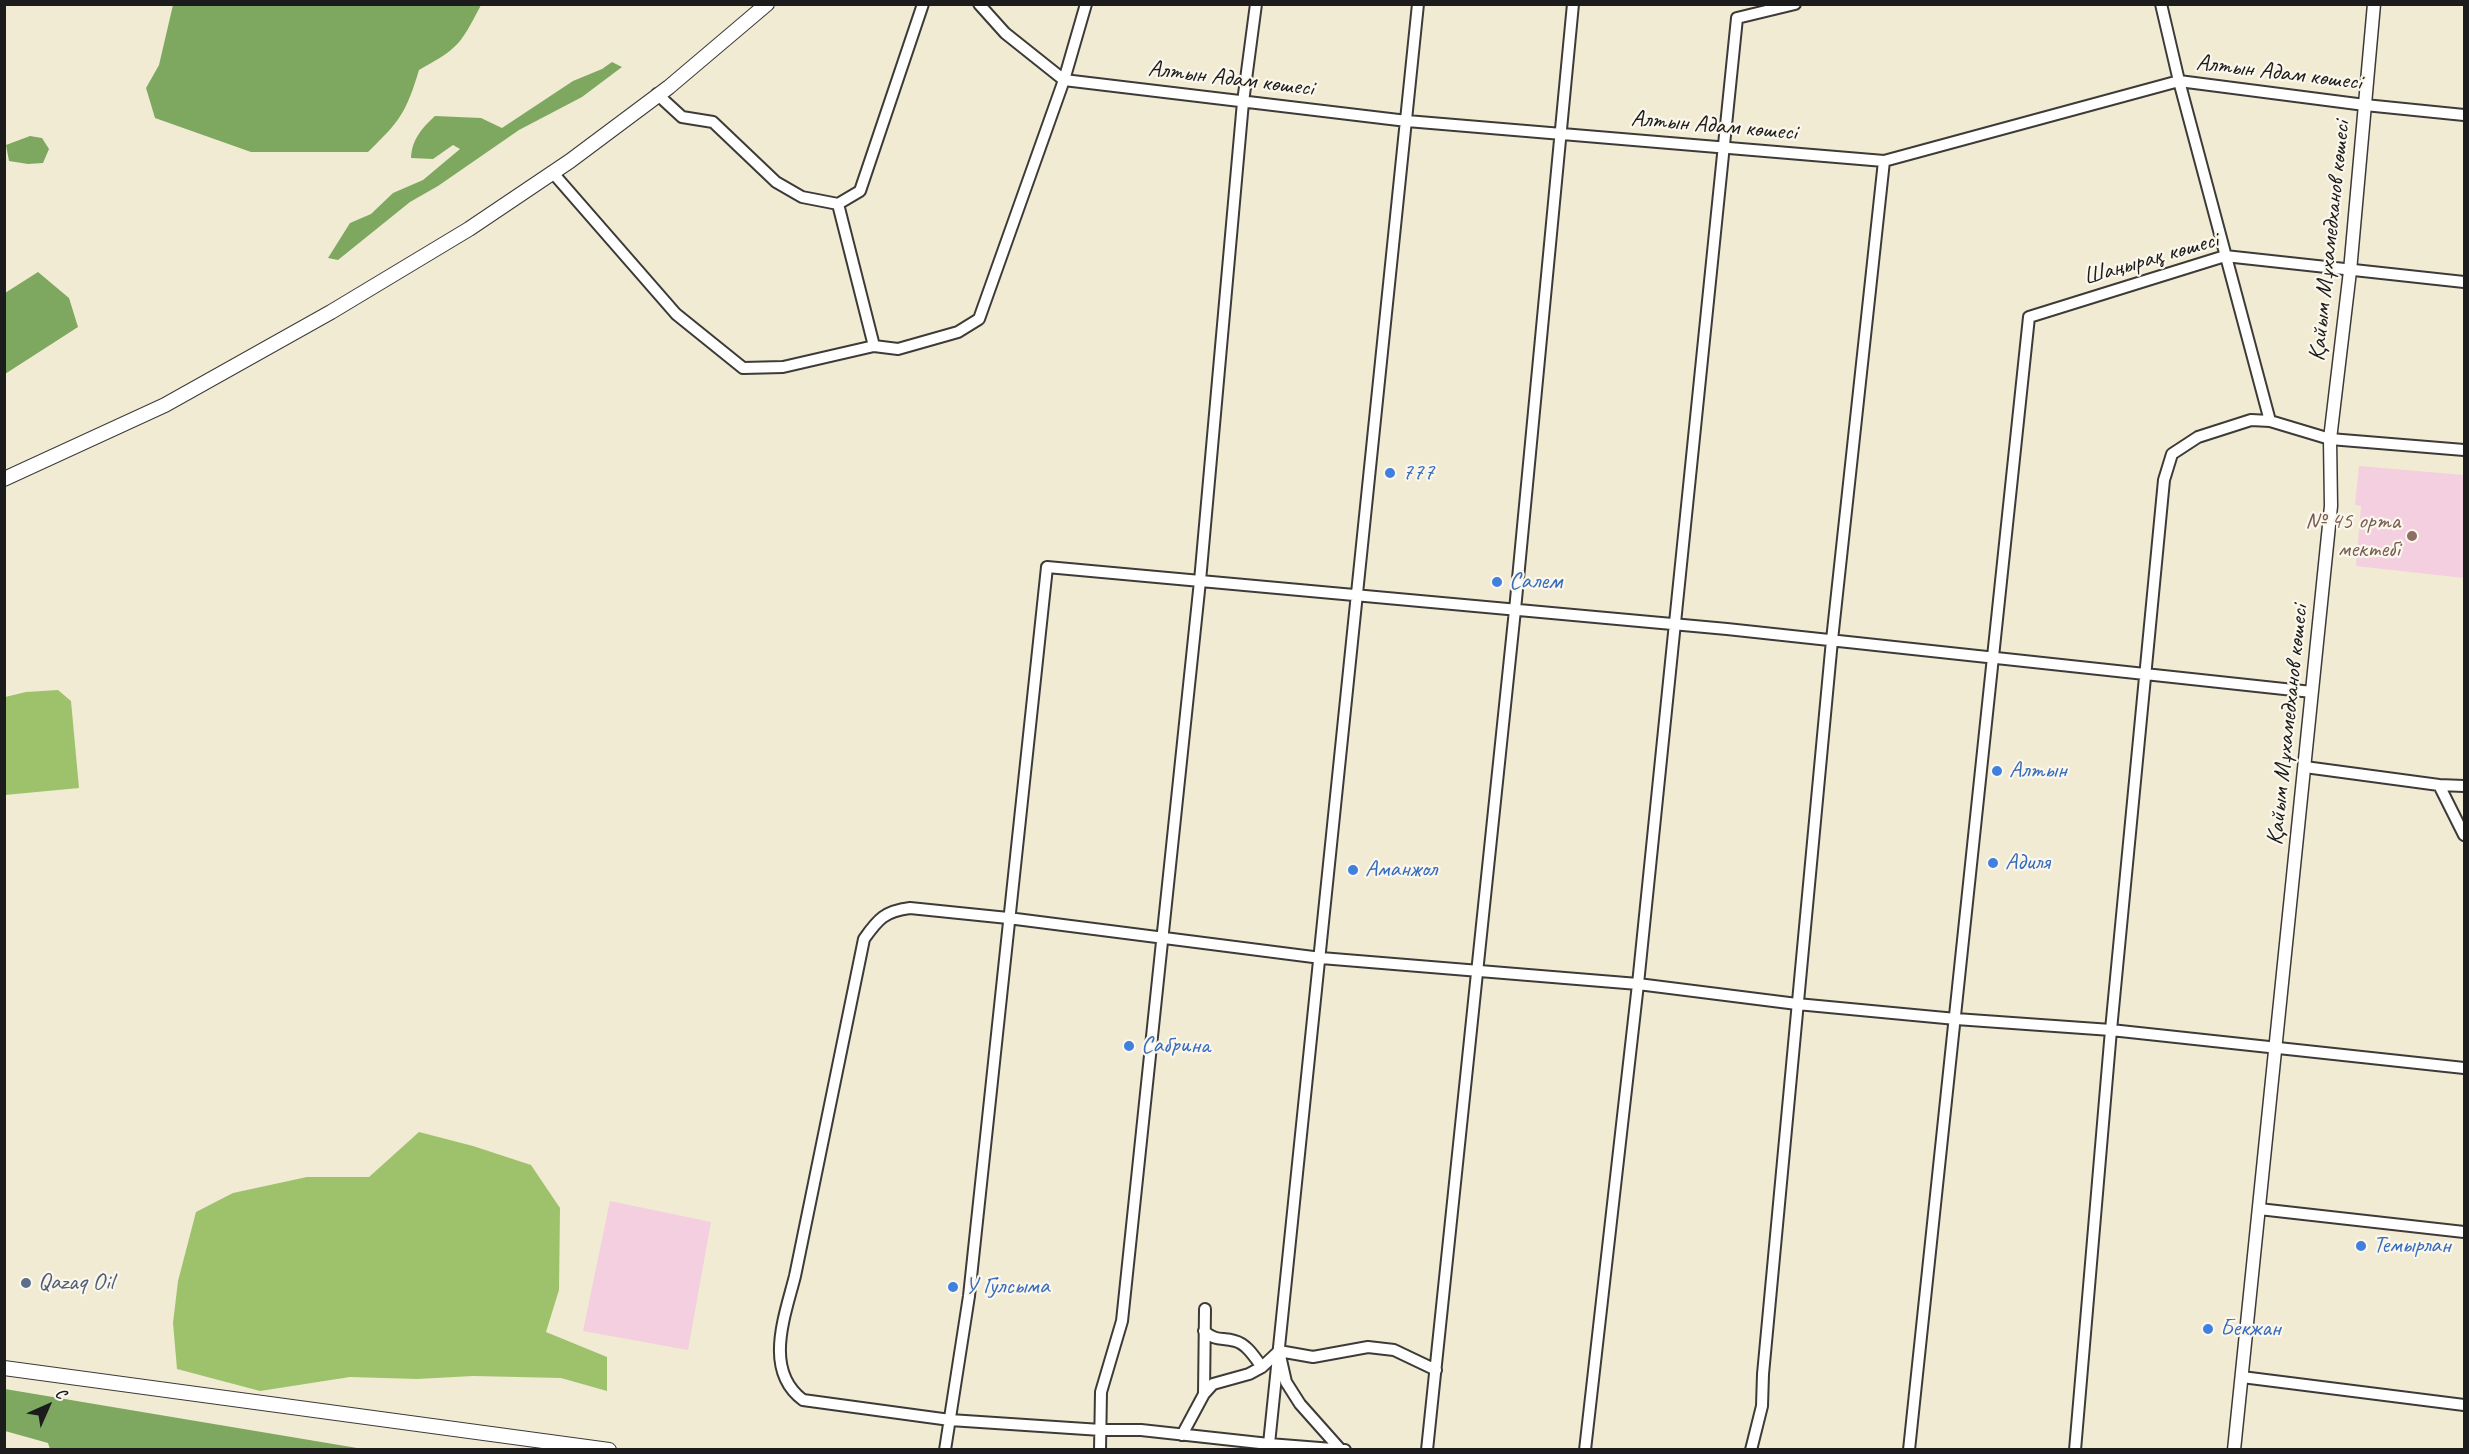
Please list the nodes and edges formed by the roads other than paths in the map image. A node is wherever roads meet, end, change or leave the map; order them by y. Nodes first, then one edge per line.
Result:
1 (766, 4) edge
2 (923, 4) edge
3 (979, 4) edge
4 (1086, 4) edge
5 (1256, 4) edge
6 (1418, 4) edge
7 (1573, 4) edge
8 (1795, 4) edge
9 (2161, 4) edge
10 (2374, 4) edge
11 (1064, 80) junction
12 (2179, 81) junction
13 (657, 94) junction
14 (1243, 102) junction
15 (2366, 105) junction
16 (2464, 115) edge
17 (1407, 121) junction
18 (1559, 134) junction
19 (1723, 148) junction
20 (1884, 161) junction
21 (553, 172) junction
22 (838, 204) junction
23 (2225, 256) junction
24 (2350, 271) junction
25 (2464, 282) edge
26 (874, 346) junction
27 (2270, 421) junction
28 (2330, 439) junction
29 (2464, 450) edge
30 (4, 479) edge
31 (1200, 581) junction
32 (1358, 596) junction
33 (1515, 610) junction
34 (1674, 624) junction
35 (1832, 640) junction
36 (1991, 657) junction
37 (2145, 674) junction
38 (2312, 692) junction
39 (2304, 767) junction
40 (2439, 785) junction
41 (2464, 786) edge
42 (2464, 835) edge
43 (1008, 918) junction
44 (1163, 938) junction
45 (1321, 958) junction
46 (1478, 971) junction
47 (1638, 984) junction
48 (1797, 1004) junction
49 (1956, 1019) junction
50 (2111, 1030) junction
51 (2276, 1048) junction
52 (2464, 1068) edge
53 (2259, 1209) junction
54 (2464, 1232) edge
55 (1205, 1309) dead end
56 (1204, 1330) junction
57 (1279, 1351) junction
58 (1262, 1366) junction
59 (4, 1368) edge
60 (1436, 1370) junction
61 (2242, 1377) junction
62 (1204, 1394) junction
63 (2464, 1405) edge
64 (950, 1420) junction
65 (1101, 1430) junction
66 (1182, 1435) junction
67 (1269, 1444) junction
68 (609, 1449) edge
69 (945, 1449) edge
70 (1100, 1449) edge
71 (1340, 1449) edge
72 (1345, 1449) edge
73 (1427, 1449) edge
74 (1585, 1449) edge
75 (1750, 1449) edge
76 (1909, 1449) edge
77 (2075, 1449) edge
78 (2234, 1449) edge

1 - 13 main road
2 - 22 street
3 - 11 street
4 - 11 street
5 - 14 street
6 - 17 street
7 - 18 street
8 - 19 street
9 - 12 street
10 - 15 street, Қайым Мұхамедханов көшесі
11 - 14 street, Алтын Адам көшесі
11 - 26 street
12 - 15 street, Алтын Адам көшесі
12 - 20 street, Алтын Адам көшесі
12 - 23 street
13 - 21 main road
13 - 22 street
14 - 17 street, Алтын Адам көшесі
14 - 31 street
15 - 16 street, Алтын Адам көшесі
15 - 24 street, Қайым Мұхамедханов көшесі
17 - 18 street, Алтын Адам көшесі
17 - 32 street
18 - 19 street, Алтын Адам көшесі
18 - 33 street
19 - 20 street, Алтын Адам көшесі
19 - 34 street
20 - 35 street
21 - 26 street
21 - 30 main road
22 - 26 street
23 - 24 street, Шаңырақ көшесі
23 - 27 street
23 - 36 street, Шаңырақ көшесі
24 - 25 street, Шаңырақ көшесі
24 - 28 street, Қайым Мұхамедханов көшесі
27 - 28 street
27 - 37 street
28 - 29 street
28 - 38 street, Қайым Мұхамедханов көшесі
31 - 32 street
31 - 43 street
31 - 44 street
32 - 33 street
32 - 45 street
33 - 34 street
33 - 46 street
34 - 35 street
34 - 47 street
35 - 36 street
35 - 48 street
36 - 37 street
36 - 49 street
37 - 38 street
37 - 50 street
38 - 39 street, Қайым Мұхамедханов көшесі
39 - 40 street
39 - 51 street, Қайым Мұхамедханов көшесі
40 - 41 street
40 - 42 street
43 - 44 street
43 - 64 street
43 - 64 street
44 - 45 street
44 - 65 street
45 - 46 street
45 - 57 street
46 - 47 street
46 - 60 street
47 - 48 street
47 - 74 street
48 - 49 street
48 - 75 street
49 - 50 street
49 - 76 street
50 - 51 street
50 - 77 street
51 - 52 street
51 - 53 street, Қайым Мұхамедханов көшесі
53 - 54 street
53 - 61 street, Қайым Мұхамедханов көшесі
55 - 56 street
56 - 58 street
56 - 62 street
57 - 58 street
57 - 60 street
57 - 67 street
57 - 71 street
58 - 62 street
59 - 68 main road
60 - 73 street
61 - 63 street
61 - 78 street, Қайым Мұхамедханов көшесі
62 - 66 street
64 - 65 street
64 - 69 street
65 - 66 street
65 - 70 street
66 - 67 street
67 - 71 street
71 - 72 street

